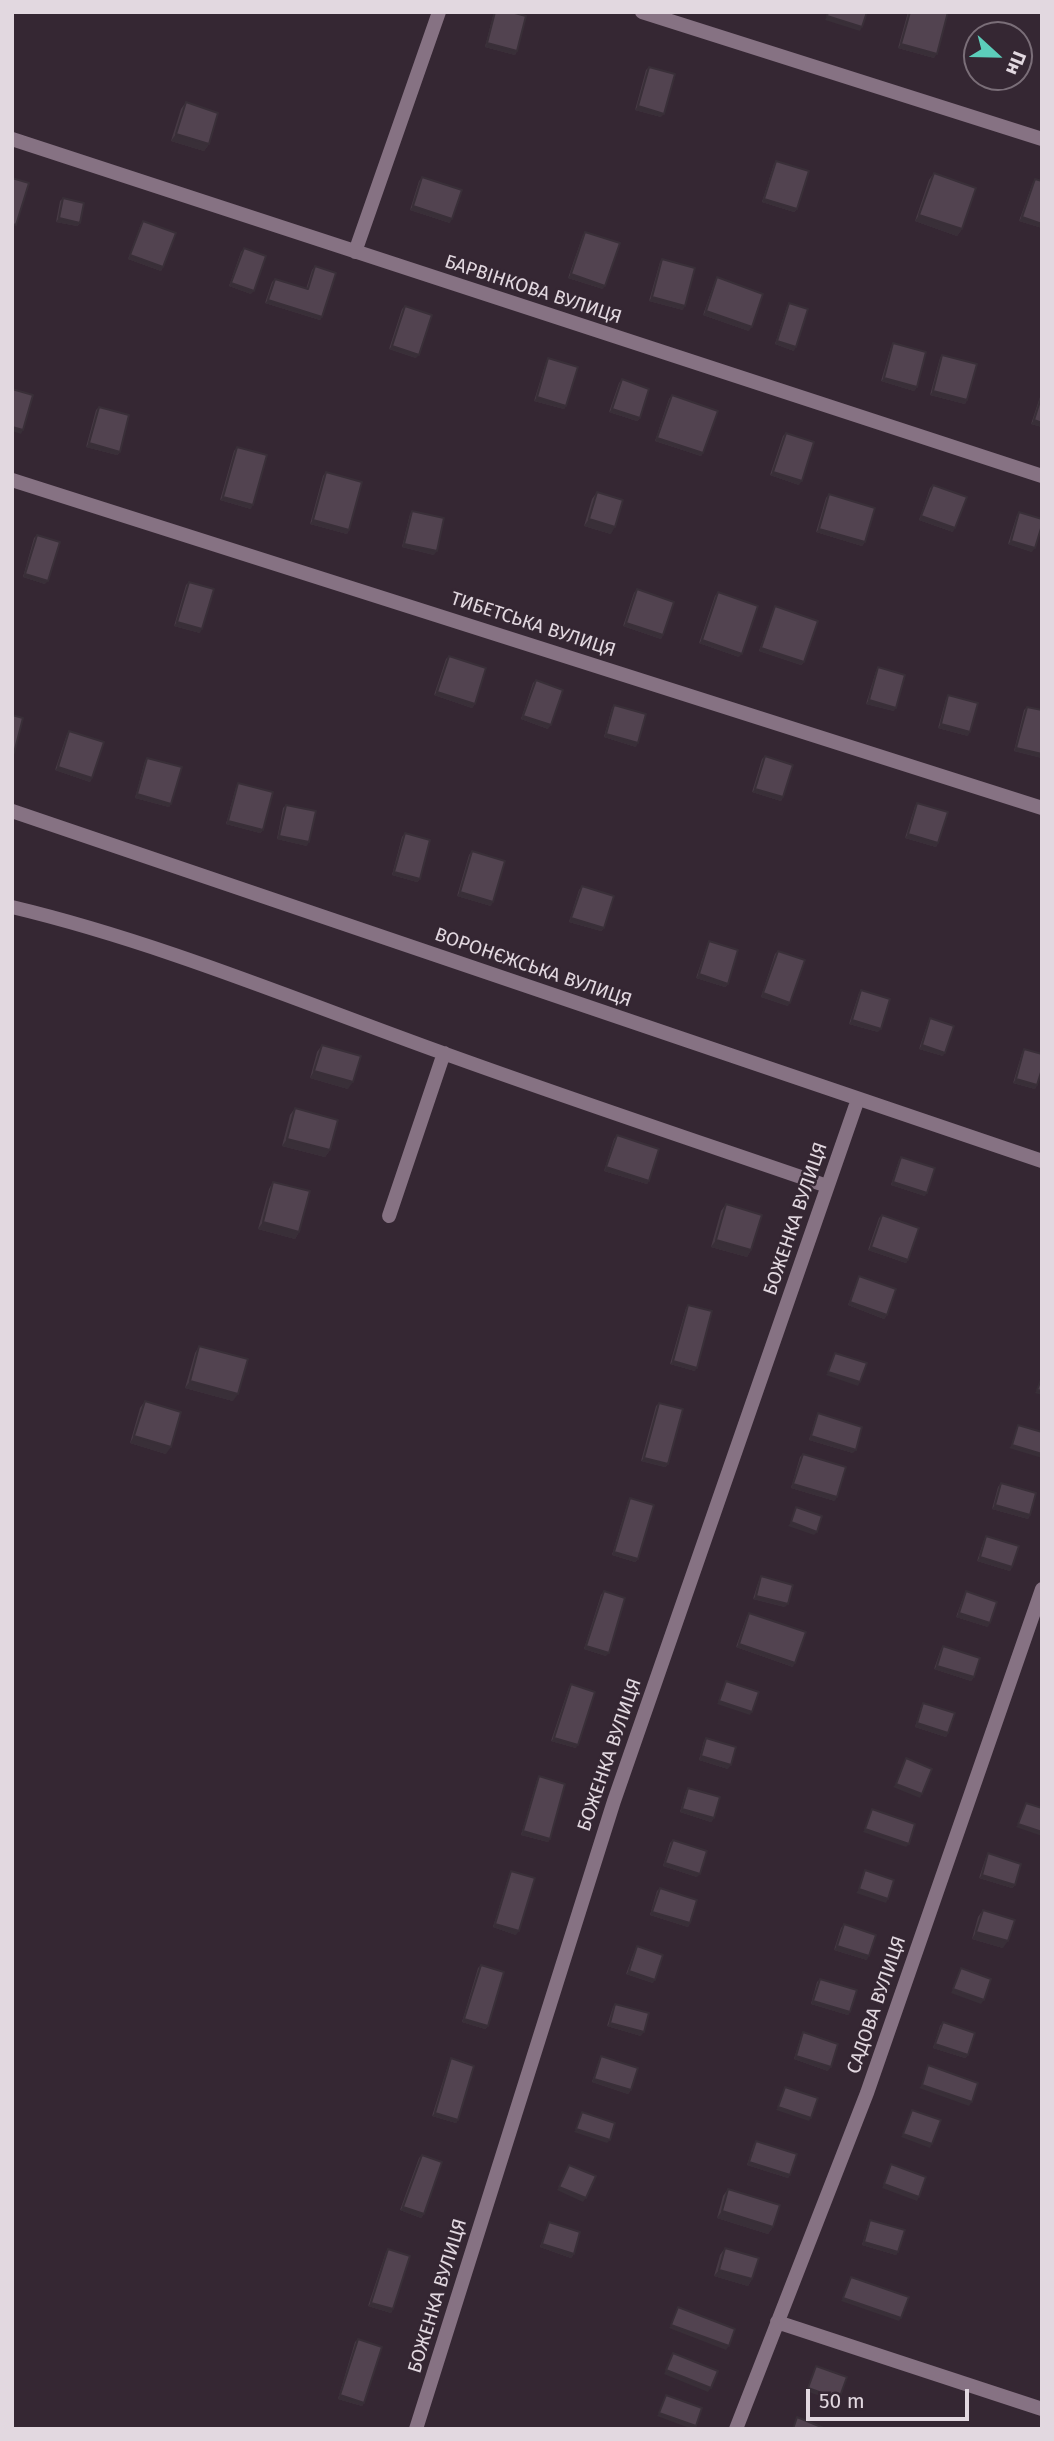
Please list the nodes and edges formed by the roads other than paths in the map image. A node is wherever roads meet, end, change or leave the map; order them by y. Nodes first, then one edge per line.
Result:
1 (439, 12) edge
2 (642, 12) edge
3 (12, 139) edge
4 (1042, 139) edge
5 (355, 252) junction
6 (1042, 476) edge
7 (12, 480) edge
8 (1042, 808) edge
9 (12, 811) edge
10 (12, 907) edge
11 (444, 1053) junction
12 (858, 1099) junction
13 (1042, 1161) edge
14 (827, 1186) junction
15 (389, 1216) dead end
16 (1042, 1590) edge
17 (777, 2322) junction
18 (1042, 2409) edge
19 (416, 2429) edge
20 (736, 2429) edge

1 - 5 street
2 - 4 street
3 - 5 street, БАРВІНКОВА ВУЛИЦЯ
5 - 6 street, БАРВІНКОВА ВУЛИЦЯ
7 - 8 street, ТИБЕТСЬКА ВУЛИЦЯ
9 - 12 street, ВОРОНЄЖСЬКА ВУЛИЦЯ
10 - 11 street
11 - 14 street
11 - 15 street
12 - 13 street, ВОРОНЄЖСЬКА ВУЛИЦЯ
12 - 14 street, БОЖЕНКА ВУЛИЦЯ
14 - 19 street, БОЖЕНКА ВУЛИЦЯ
16 - 17 street, САДОВА ВУЛИЦЯ
17 - 18 street
17 - 20 street, САДОВА ВУЛИЦЯ

